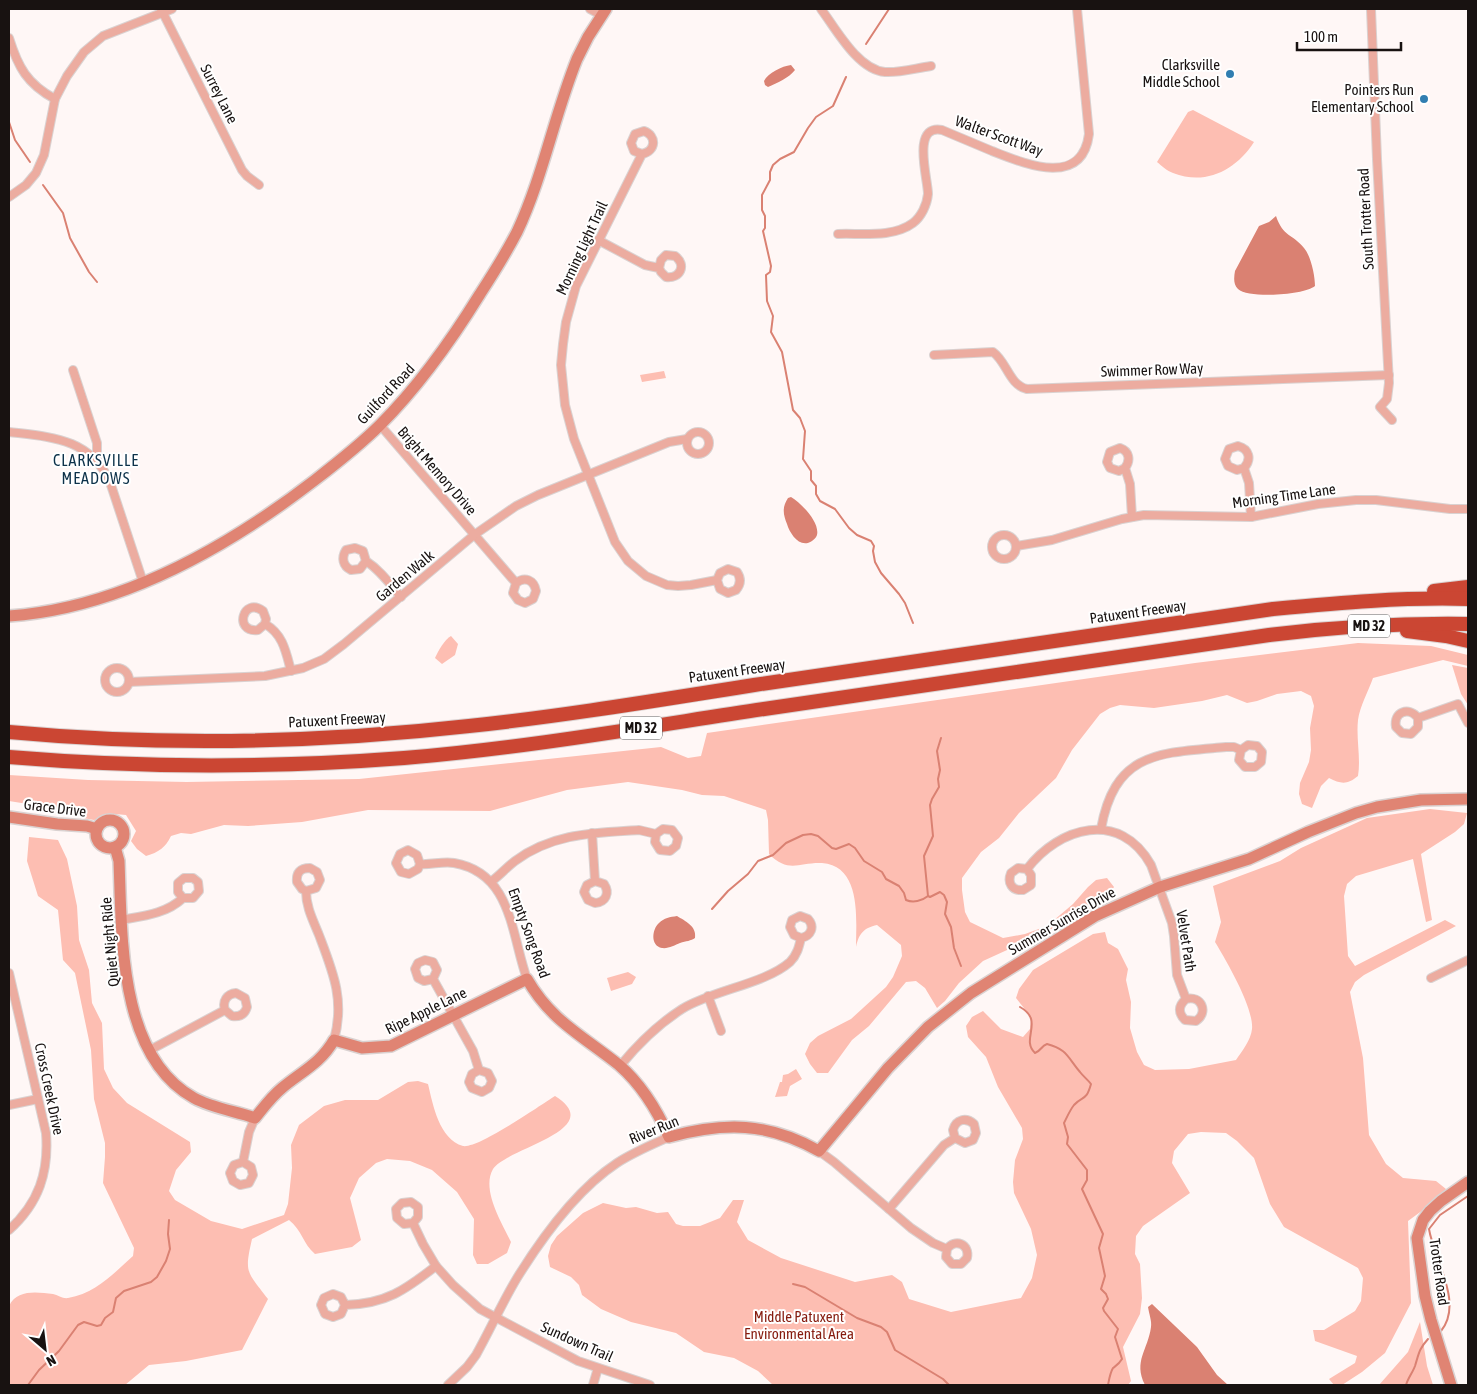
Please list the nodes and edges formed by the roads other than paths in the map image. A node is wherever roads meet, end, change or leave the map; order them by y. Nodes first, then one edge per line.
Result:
1 (172, 9) edge
2 (590, 9) edge
3 (821, 9) edge
4 (1077, 9) edge
5 (1372, 9) edge
6 (162, 11) edge
7 (604, 12) edge
8 (9, 38) edge
9 (931, 66) dead end
10 (55, 99) junction
11 (642, 154) dead end
12 (259, 185) dead end
13 (9, 197) edge
14 (838, 234) dead end
15 (598, 240) junction
16 (659, 268) dead end
17 (934, 355) dead end
18 (74, 370) dead end
19 (1389, 375) junction
20 (1392, 420) dead end
21 (380, 425) junction
22 (9, 432) edge
23 (687, 439) dead end
24 (97, 461) junction
25 (1126, 468) dead end
26 (1244, 468) dead end
27 (588, 474) junction
28 (1468, 509) edge
29 (1132, 517) junction
30 (1251, 517) junction
31 (474, 535) junction
32 (1016, 546) dead end
33 (366, 561) dead end
34 (717, 580) dead end
35 (143, 582) junction
36 (516, 583) dead end
37 (1468, 587) edge
38 (400, 597) junction
39 (1468, 599) edge
40 (1344, 602) junction
41 (9, 616) edge
42 (265, 624) dead end
43 (1468, 624) edge
44 (1269, 634) junction
45 (1468, 641) edge
46 (290, 671) junction
47 (129, 682) dead end
48 (1418, 718) dead end
49 (1468, 723) edge
50 (9, 732) edge
51 (1241, 750) dead end
52 (9, 757) edge
53 (1468, 799) edge
54 (9, 817) edge
55 (97, 829) junction
56 (1100, 829) junction
57 (592, 834) junction
58 (656, 834) dead end
59 (115, 847) junction
60 (420, 864) dead end
61 (1026, 869) dead end
62 (595, 880) dead end
63 (492, 882) junction
64 (1160, 887) junction
65 (306, 891) dead end
66 (183, 898) dead end
67 (121, 920) junction
68 (801, 938) dead end
69 (1468, 960) edge
70 (9, 974) edge
71 (1431, 978) dead end
72 (433, 979) dead end
73 (527, 979) junction
74 (11, 994) edge
75 (708, 996) junction
76 (1186, 999) dead end
77 (225, 1010) dead end
78 (453, 1015) junction
79 (721, 1031) dead end
80 (334, 1040) junction
81 (150, 1050) junction
82 (620, 1066) junction
83 (479, 1070) dead end
84 (38, 1099) junction
85 (9, 1105) edge
86 (256, 1118) junction
87 (669, 1137) junction
88 (955, 1138) dead end
89 (819, 1151) junction
90 (243, 1162) dead end
91 (1468, 1182) edge
92 (889, 1209) junction
93 (413, 1223) dead end
94 (9, 1230) edge
95 (947, 1249) dead end
96 (436, 1266) junction
97 (345, 1305) dead end
98 (496, 1317) junction
99 (598, 1368) junction
100 (448, 1385) edge
101 (592, 1385) edge
102 (650, 1385) edge
103 (1451, 1385) edge

1 - 6 street
2 - 7 street
3 - 9 street
4 - 14 street, Walter Scott Way
5 - 19 street, South Trotter Road
6 - 10 street
6 - 12 street, Surrey Lane
7 - 21 street, Guilford Road
8 - 10 street
10 - 13 street
11 - 15 street, Morning Light Trail
15 - 16 street
15 - 27 street, Morning Light Trail
17 - 19 street, Swimmer Row Way
18 - 24 street
19 - 20 street, South Trotter Road
21 - 31 street, Bright Memory Drive
21 - 35 street, Guilford Road
22 - 24 street
23 - 27 street, Garden Walk
24 - 35 street
25 - 29 street
26 - 30 street
27 - 31 street, Garden Walk
27 - 34 street, Morning Light Trail
28 - 30 street, Morning Time Lane
29 - 30 street, Morning Time Lane
29 - 32 street, Morning Time Lane
31 - 36 street, Bright Memory Drive
31 - 38 street, Garden Walk
33 - 38 street
35 - 41 street, Guilford Road
37 - 40 highway
38 - 46 street, Garden Walk
39 - 40 highway, Patuxent Freeway / MD 32
40 - 50 highway, Patuxent Freeway / MD 32
42 - 46 street
43 - 44 highway, MD 32
44 - 45 highway
44 - 52 highway, MD 32
46 - 47 street, Garden Walk
48 - 49 street
51 - 56 street
53 - 64 street, Summer Sunrise Drive
54 - 55 street, Grace Drive
55 - 59 street
55 - 59 street
56 - 61 street
56 - 64 street, Velvet Path
57 - 58 street
57 - 62 street
57 - 63 street
59 - 67 street, Quiet Night Ride
60 - 63 street, Empty Song Road
63 - 73 street, Empty Song Road
64 - 76 street, Velvet Path
64 - 89 street, Summer Sunrise Drive
65 - 80 street
66 - 67 street
67 - 81 street, Quiet Night Ride
68 - 75 street
69 - 71 street
70 - 74 street, Cross Creek Drive
72 - 78 street
73 - 78 street, Ripe Apple Lane
73 - 82 street, Empty Song Road
74 - 84 street, Cross Creek Drive
75 - 79 street
75 - 82 street
77 - 81 street
78 - 80 street, Ripe Apple Lane
78 - 83 street
80 - 86 street
81 - 86 street, Quiet Night Ride
82 - 87 street, Empty Song Road
84 - 85 street
84 - 94 street, Cross Creek Drive
86 - 90 street
87 - 89 street, River Run
87 - 98 street, River Run
88 - 92 street
89 - 92 street, River Run
91 - 103 street, Trotter Road
92 - 95 street, River Run
93 - 96 street, Sundown Trail
96 - 97 street
96 - 98 street, Sundown Trail
98 - 99 street, Sundown Trail
98 - 100 street, River Run
99 - 101 street
99 - 102 street, Sundown Trail

